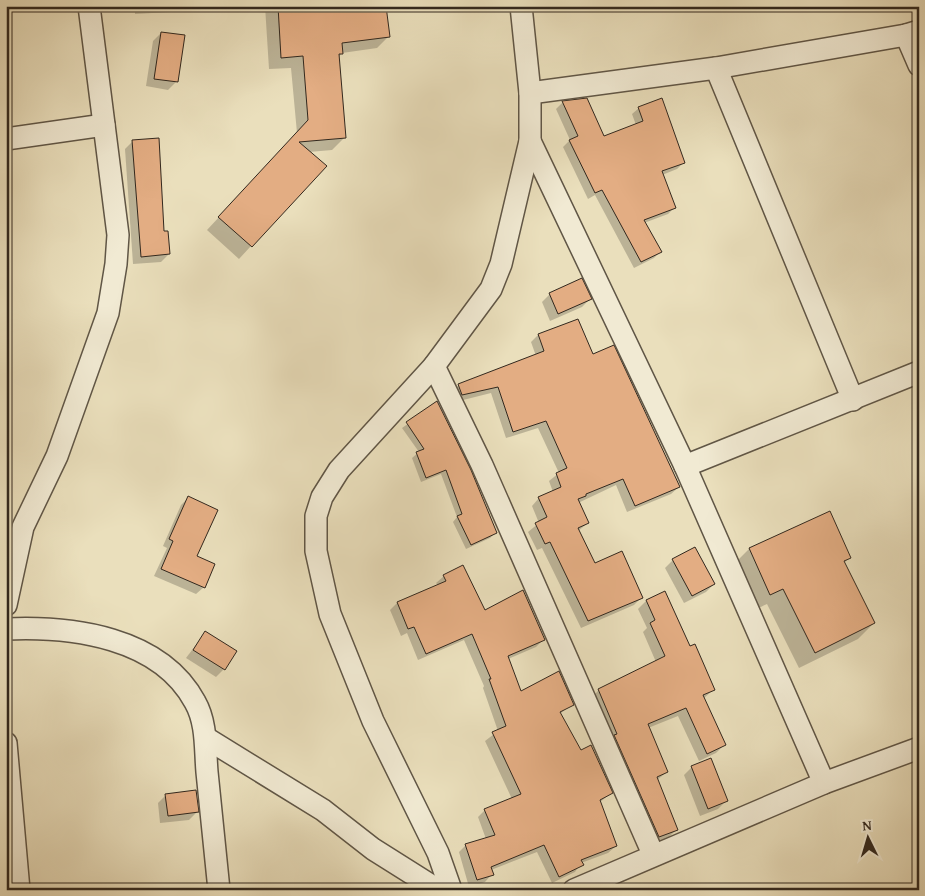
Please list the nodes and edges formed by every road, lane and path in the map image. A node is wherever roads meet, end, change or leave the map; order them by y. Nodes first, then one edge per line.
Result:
1 (89, 6) edge
2 (521, 6) edge
3 (912, 33) edge
4 (919, 65) edge
5 (716, 68) junction
6 (530, 93) junction
7 (104, 125) junction
8 (6, 139) edge
9 (530, 141) junction
10 (434, 366) junction
11 (919, 372) edge
12 (853, 400) junction
13 (685, 466) junction
14 (15, 528) edge
15 (6, 605) edge
16 (6, 629) edge
17 (206, 738) junction
18 (6, 743) edge
19 (919, 748) edge
20 (824, 782) junction
21 (654, 854) junction
22 (14, 878) edge
23 (219, 890) edge
24 (438, 890) edge
25 (451, 890) edge
26 (574, 890) edge

1 - 7 street
2 - 6 street
3 - 4 street
3 - 5 street
5 - 6 street
5 - 12 street
6 - 9 street
7 - 8 street
7 - 14 street
9 - 10 street
9 - 13 street
10 - 21 street
10 - 25 street
11 - 12 street
12 - 13 street
13 - 20 street
14 - 15 street
16 - 17 street
17 - 23 street
17 - 24 street
18 - 22 street
19 - 20 street
20 - 21 street
21 - 26 street

